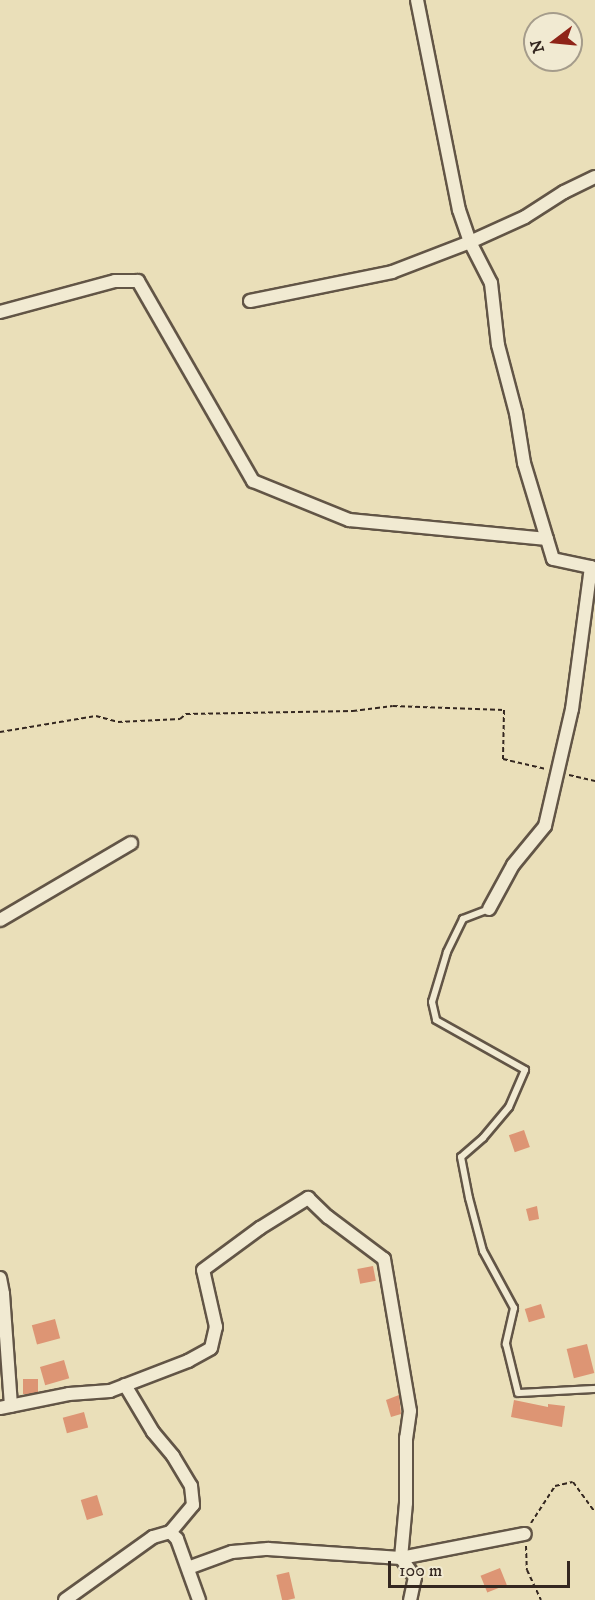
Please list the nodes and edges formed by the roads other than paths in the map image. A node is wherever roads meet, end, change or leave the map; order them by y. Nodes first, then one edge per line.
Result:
1 (417, 0) edge
2 (595, 177) edge
3 (470, 242) junction
4 (250, 300) dead end
5 (0, 312) edge
6 (547, 539) junction
7 (593, 566) edge
8 (131, 843) dead end
9 (489, 909) joint
10 (0, 920) edge
11 (0, 1278) edge
12 (2, 1295) edge
13 (126, 1385) junction
14 (595, 1389) edge
15 (6, 1407) edge
16 (170, 1532) junction
17 (525, 1534) road end
18 (401, 1558) junction
19 (188, 1568) junction
20 (65, 1600) edge
21 (199, 1600) edge
22 (410, 1600) edge

1 - 3 street
2 - 3 street
3 - 4 street
3 - 6 street
5 - 6 street
6 - 7 street
7 - 9 street
8 - 10 street
9 - 14 lane
11 - 12 street
12 - 15 street
13 - 15 street
13 - 16 street
13 - 18 street
16 - 19 street
16 - 20 street
17 - 18 street
18 - 19 street
18 - 22 street
19 - 21 street

